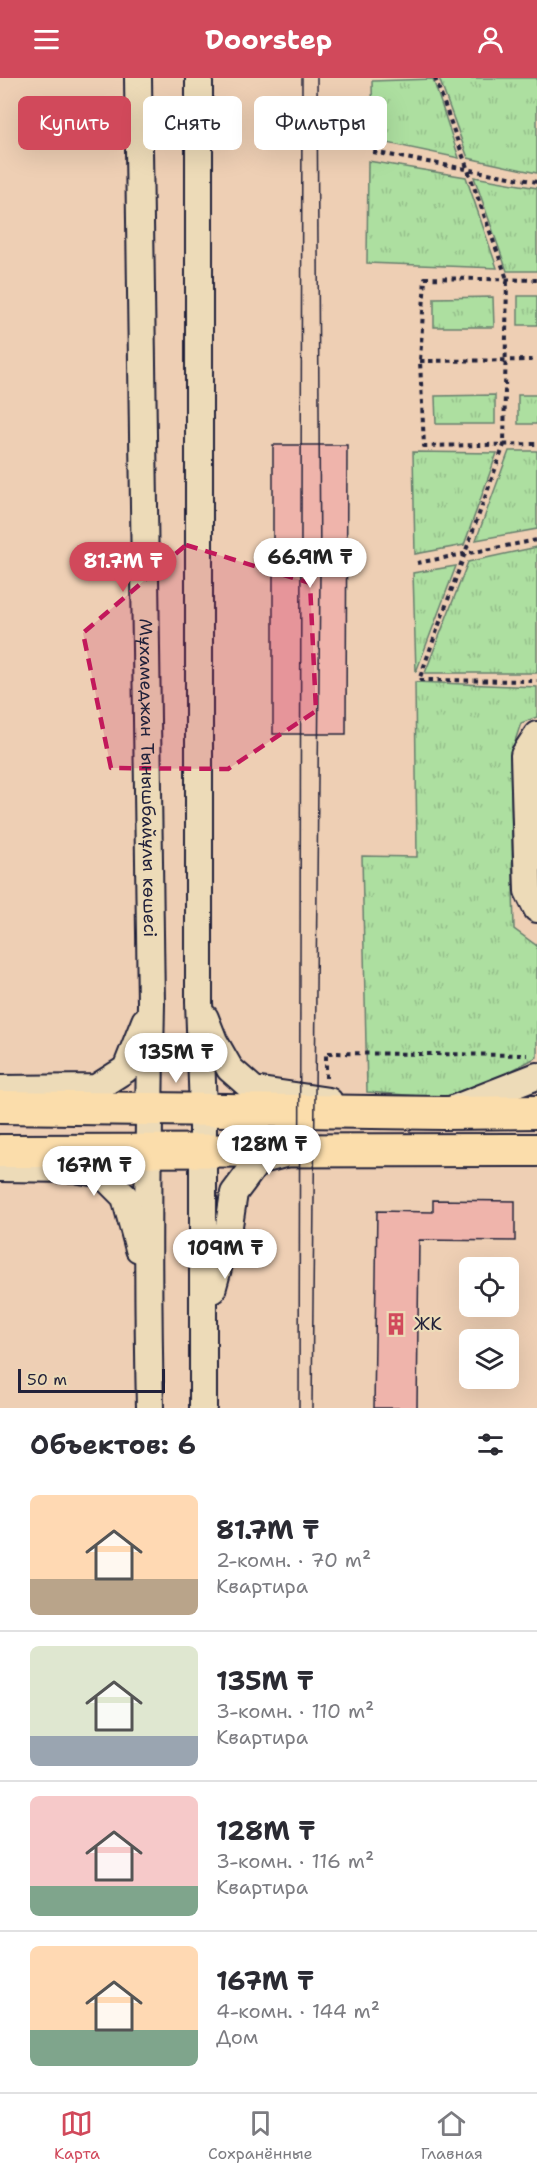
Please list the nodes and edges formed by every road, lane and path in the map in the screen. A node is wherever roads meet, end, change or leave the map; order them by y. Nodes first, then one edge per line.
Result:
1 (138, 78) edge
2 (199, 78) edge
3 (435, 78) edge
4 (373, 152) dead end
5 (467, 169) junction
6 (537, 182) edge
7 (507, 279) junction
8 (537, 280) edge
9 (505, 360) junction
10 (537, 360) edge
11 (420, 361) junction
12 (537, 444) edge
13 (504, 445) junction
14 (537, 540) edge
15 (464, 554) junction
16 (417, 563) dead end
17 (537, 681) edge
18 (537, 735) edge
19 (537, 909) edge
20 (199, 1002) junction
21 (151, 1004) junction
22 (537, 1055) edge
23 (537, 1076) edge
24 (0, 1089) edge
25 (339, 1105) junction
26 (0, 1107) edge
27 (148, 1108) junction
28 (203, 1109) junction
29 (537, 1112) edge
30 (443, 1113) junction
31 (537, 1150) edge
32 (0, 1151) edge
33 (147, 1151) junction
34 (203, 1151) junction
35 (295, 1151) junction
36 (0, 1168) edge
37 (147, 1279) junction
38 (203, 1326) junction
39 (150, 1408) edge
40 (203, 1408) edge

1 - 21 street, Мұхамеджан Тынышбайұлы көшесі
2 - 20 street
3 - 5 path
4 - 5 path
5 - 6 path
5 - 7 path
7 - 8 path
7 - 9 path
7 - 11 path
9 - 10 path
9 - 11 path
9 - 13 path
11 - 13 path
12 - 13 path
13 - 15 path
14 - 15 path
15 - 16 path
15 - 17 path
18 - 19 street
20 - 25 street
20 - 28 street
21 - 24 street
21 - 27 street, Мұхамеджан Тынышбайұлы көшесі
22 - 25 path
23 - 30 street
25 - 28 main road
25 - 30 main road
26 - 27 main road
27 - 28 main road
27 - 33 street, Мұхамеджан Тынышбайұлы көшесі
28 - 34 street
29 - 30 main road
31 - 35 main road
32 - 33 main road
33 - 34 main road
33 - 37 street, Мұхамеджан Тынышбайұлы көшесі
34 - 35 main road
34 - 38 street
35 - 38 street
36 - 37 street
37 - 39 street, Мұхамеджан Тынышбайұлы көшесі
38 - 40 street

